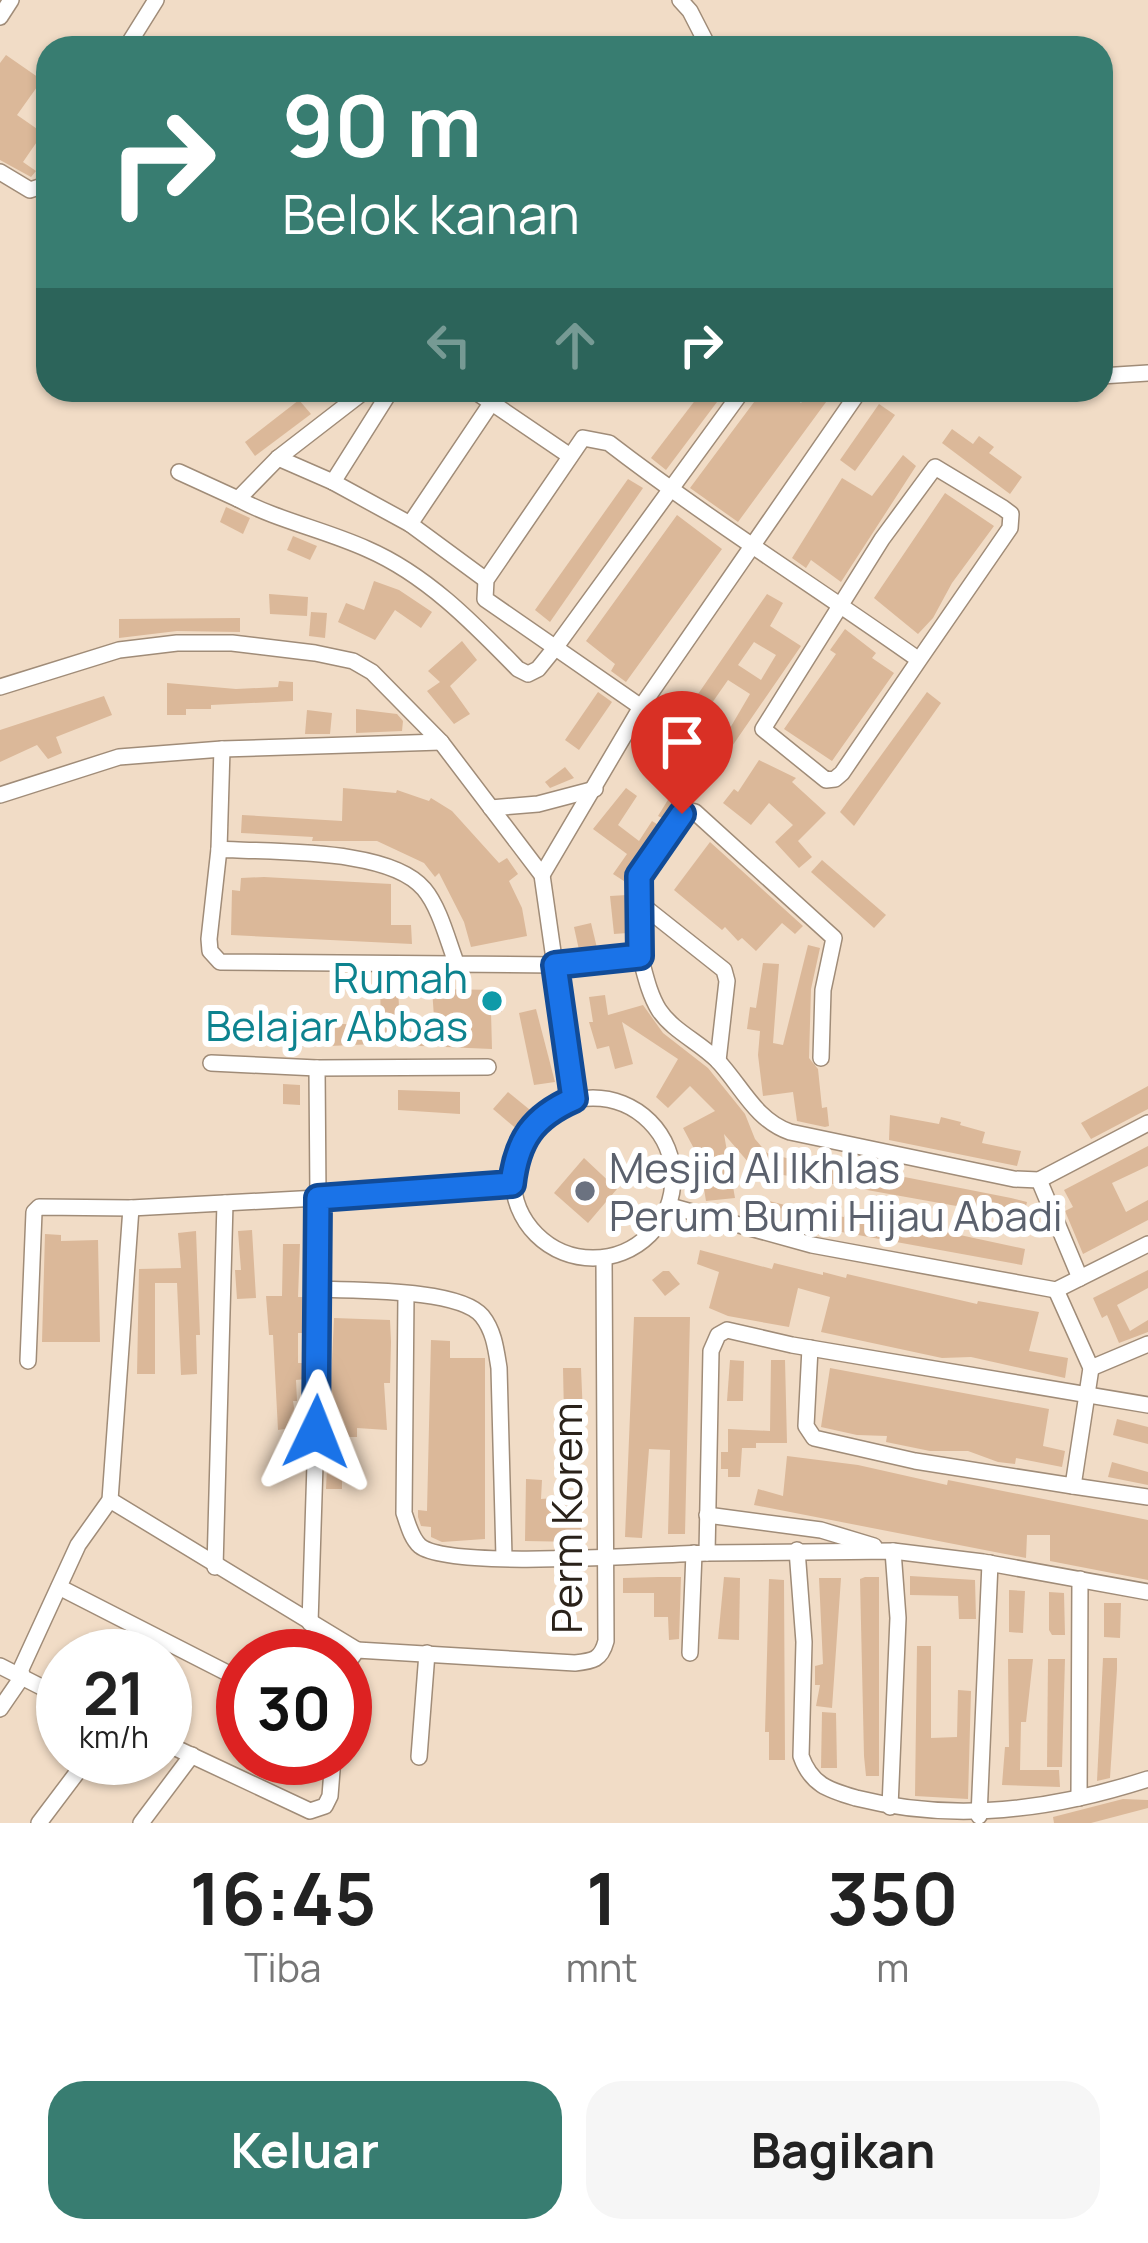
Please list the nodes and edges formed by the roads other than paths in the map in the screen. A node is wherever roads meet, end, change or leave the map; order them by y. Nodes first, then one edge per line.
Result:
1 (10, 0) edge
2 (156, 0) edge
3 (680, 0) edge
4 (0, 17) edge
5 (134, 36) edge
6 (703, 36) edge
7 (0, 172) edge
8 (36, 188) edge
9 (1148, 373) edge
10 (1113, 375) edge
11 (350, 402) edge
12 (383, 402) edge
13 (734, 402) edge
14 (845, 402) edge
15 (491, 403) joint
16 (570, 455) junction
17 (278, 458) junction
18 (179, 472) dead end
19 (333, 482) junction
20 (670, 490) junction
21 (238, 499) junction
22 (410, 524) junction
23 (752, 549) junction
24 (486, 580) junction
25 (840, 604) junction
26 (555, 648) junction
27 (919, 660) junction
28 (0, 687) edge
29 (641, 707) junction
30 (441, 742) junction
31 (222, 749) junction
32 (595, 789) junction
33 (0, 795) edge
34 (491, 808) junction
35 (219, 849) junction
36 (542, 875) junction
37 (637, 901) junction
38 (640, 956) junction
39 (457, 965) junction
40 (555, 965) junction
41 (821, 1058) dead end
42 (718, 1061) junction
43 (211, 1063) dead end
44 (488, 1067) dead end
45 (316, 1068) junction
46 (574, 1099) junction
47 (1148, 1123) edge
48 (1039, 1180) junction
49 (512, 1184) junction
50 (318, 1198) junction
51 (225, 1203) junction
52 (670, 1206) junction
53 (131, 1208) junction
54 (1148, 1244) edge
55 (604, 1258) junction
56 (1080, 1278) junction
57 (317, 1289) junction
58 (1056, 1290) junction
59 (406, 1294) junction
60 (1148, 1344) edge
61 (810, 1348) junction
62 (28, 1360) dead end
63 (1090, 1368) junction
64 (1088, 1397) junction
65 (1148, 1405) edge
66 (1073, 1486) junction
67 (1148, 1497) edge
68 (110, 1500) junction
69 (707, 1515) junction
70 (797, 1550) junction
71 (889, 1551) junction
72 (701, 1553) junction
73 (604, 1555) junction
74 (504, 1557) junction
75 (990, 1563) junction
76 (215, 1567) junction
77 (1080, 1579) junction
78 (59, 1588) junction
79 (1148, 1592) edge
80 (310, 1623) junction
81 (320, 1629) edge
82 (372, 1651) edge
83 (427, 1653) junction
84 (690, 1653) dead end
85 (0, 1666) edge
86 (216, 1667) edge
87 (22, 1677) junction
88 (36, 1684) edge
89 (0, 1709) edge
90 (192, 1756) edge
91 (419, 1757) dead end
92 (216, 1767) edge
93 (1148, 1779) edge
94 (68, 1785) edge
95 (170, 1785) edge
96 (254, 1785) edge
97 (331, 1785) edge
98 (1079, 1798) junction
99 (890, 1807) junction
100 (979, 1816) junction
101 (39, 1823) edge
102 (141, 1823) edge

1 - 4 street
2 - 5 street
3 - 6 street
7 - 8 street
9 - 10 street
11 - 17 street
12 - 19 street
13 - 20 street
14 - 23 street
15 - 16 street
15 - 22 street
16 - 20 street
16 - 24 street
17 - 19 street
17 - 21 street
18 - 21 street
19 - 22 street
20 - 23 street
20 - 26 street
21 - 26 street
22 - 24 street
23 - 25 street
23 - 29 street
24 - 26 street
25 - 27 street
25 - 27 street
25 - 27 street
26 - 29 street
28 - 30 street
29 - 32 street
30 - 31 street
30 - 34 street
31 - 33 street
31 - 35 street
32 - 34 street
32 - 36 street
34 - 36 street
35 - 39 street
35 - 39 street
36 - 40 street
37 - 38 street
37 - 41 street
37 - 42 street
38 - 40 street
38 - 42 street
39 - 40 street
40 - 46 street
42 - 48 street
43 - 45 street
44 - 45 street
45 - 50 street
46 - 49 street
46 - 52 street
47 - 48 street
48 - 56 street
49 - 50 street
49 - 55 street
50 - 51 street
50 - 57 street
51 - 53 street
51 - 76 street
52 - 55 street
52 - 58 street
53 - 62 street
53 - 68 street
54 - 56 street
55 - 73 street, Perm Korem
56 - 58 street
57 - 59 street
57 - 80 street
58 - 63 street
59 - 74 street
59 - 74 street
60 - 63 street
61 - 64 street
61 - 66 street
61 - 69 street
63 - 64 street
64 - 65 street
64 - 66 street
66 - 67 street
68 - 76 street
68 - 78 street
69 - 71 street
69 - 72 street
70 - 71 street
70 - 72 street
70 - 99 street
71 - 75 street
71 - 99 street
72 - 73 street
72 - 84 street
73 - 74 street
73 - 83 street, Perm Korem
75 - 77 street
75 - 100 street
76 - 80 street
77 - 79 street
77 - 98 street
78 - 86 street
78 - 87 street
80 - 81 street
82 - 83 street, Perm Korem
83 - 91 street
85 - 87 street
87 - 88 street
87 - 89 street
90 - 92 street
93 - 98 street
94 - 101 street
95 - 102 street
96 - 97 street
98 - 100 street
99 - 100 street

